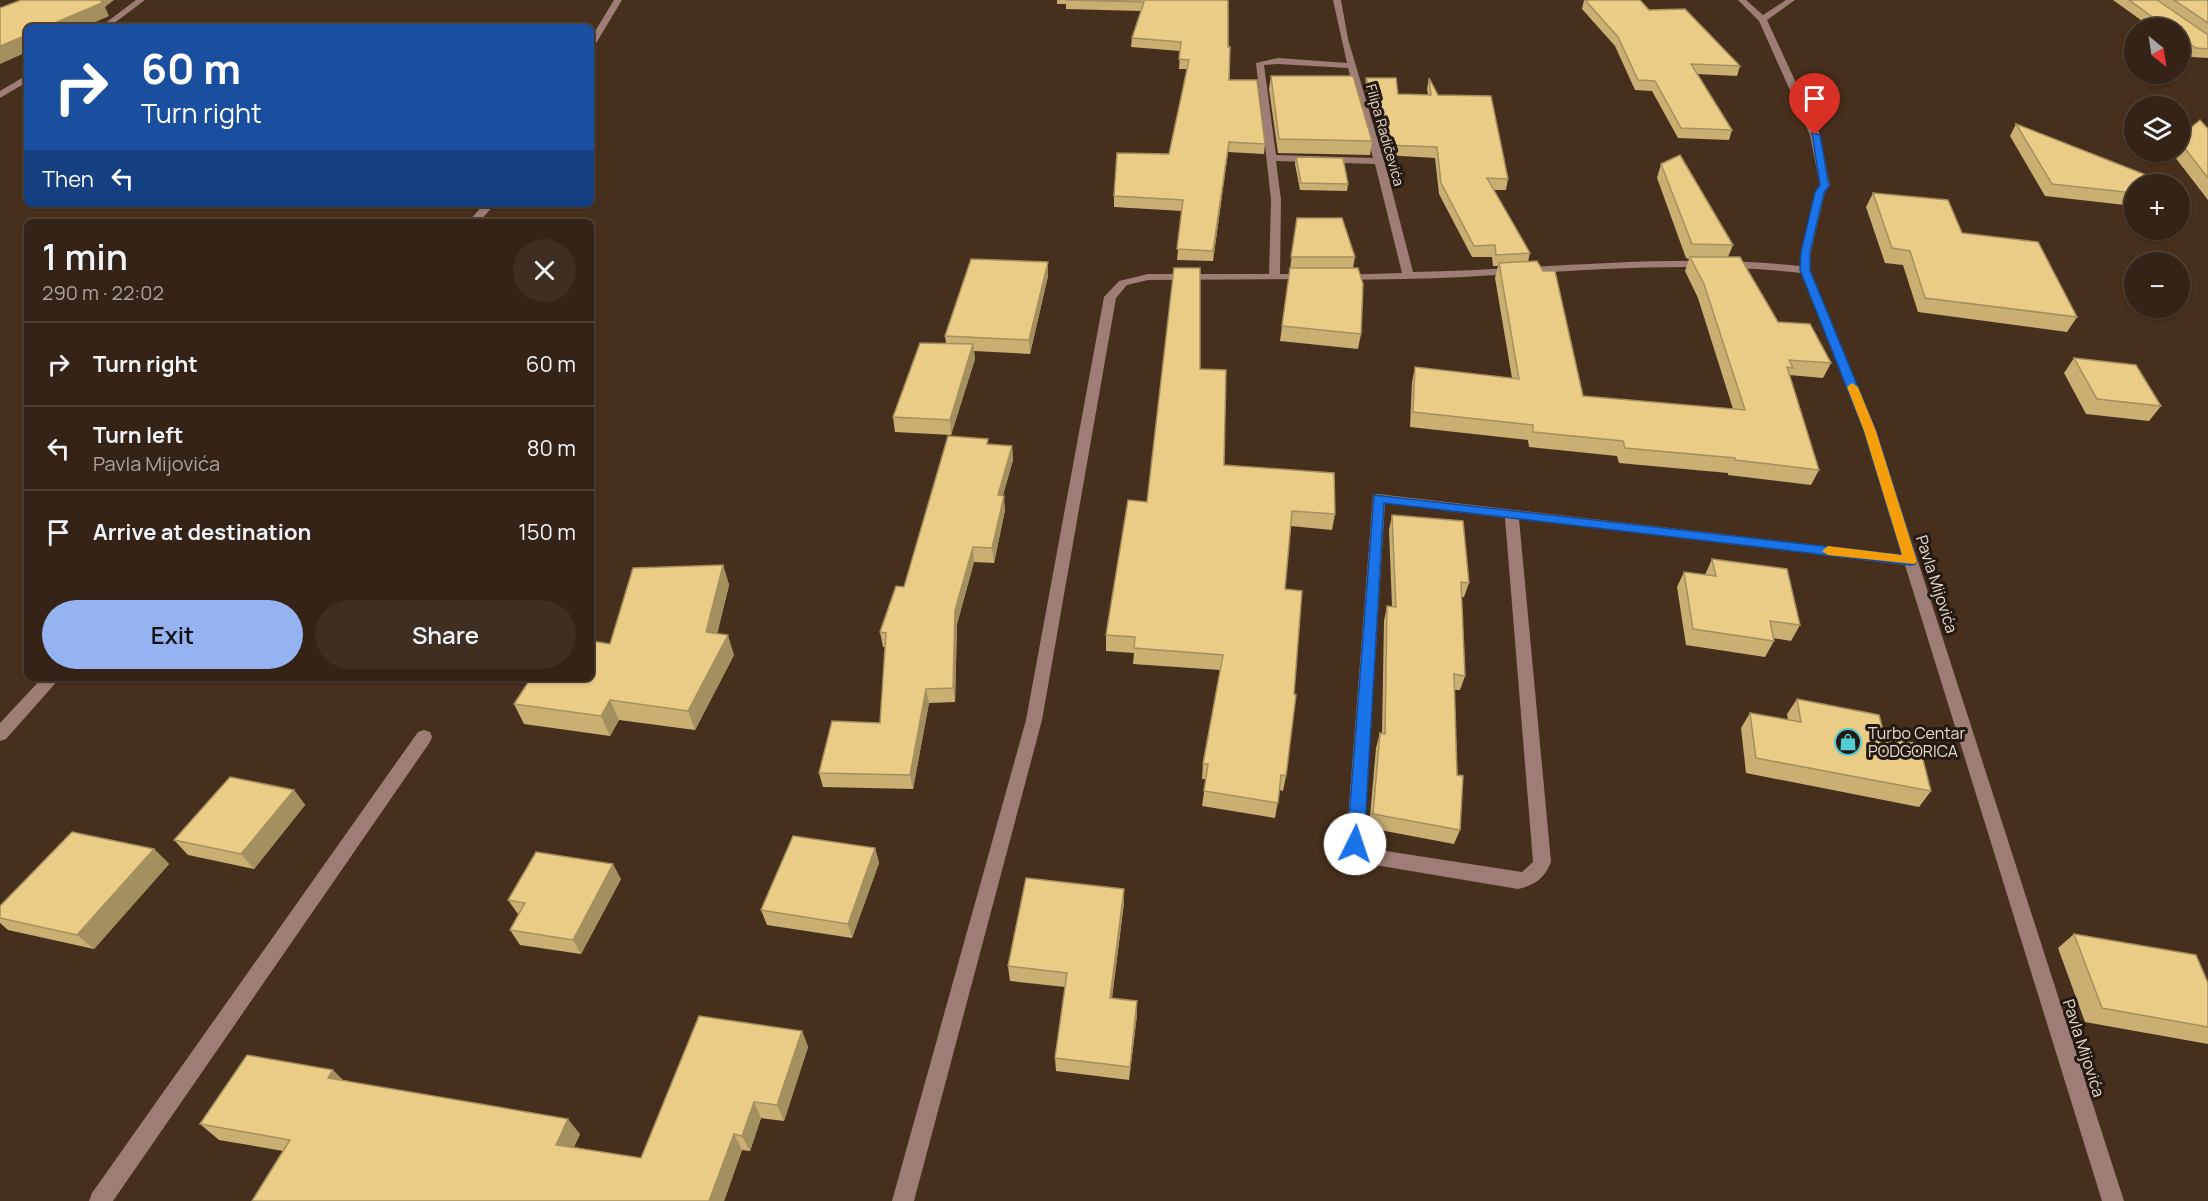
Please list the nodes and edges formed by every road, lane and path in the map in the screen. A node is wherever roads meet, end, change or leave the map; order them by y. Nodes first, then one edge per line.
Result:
1 (141, 0) edge
2 (618, 0) edge
3 (1337, 0) edge
4 (1742, 0) edge
5 (1791, 0) edge
6 (1763, 20) junction
7 (108, 24) edge
8 (594, 40) edge
9 (1352, 66) junction
10 (24, 80) edge
11 (0, 95) edge
12 (1270, 158) junction
13 (1379, 161) junction
14 (487, 207) edge
15 (476, 219) edge
16 (1805, 270) junction
17 (1408, 276) junction
18 (1274, 277) junction
19 (1512, 514) junction
20 (1911, 561) junction
21 (48, 681) edge
22 (0, 734) edge
23 (424, 737) dead end
24 (100, 1201) edge
25 (903, 1201) edge
26 (2113, 1201) edge

1 - 7 street
2 - 8 street
3 - 9 street, Filipa Radičevića
4 - 6 street
5 - 6 street
6 - 16 street, Pavla Mijovića
9 - 12 street
9 - 13 street, Filipa Radičevića
10 - 11 street
12 - 13 street
12 - 18 street
13 - 17 street, Filipa Radičevića
14 - 15 street
16 - 17 street
16 - 20 street, Pavla Mijovića
17 - 18 street
18 - 25 street
19 - 19 street
19 - 20 street
20 - 26 street, Pavla Mijovića
21 - 22 street
23 - 24 street

